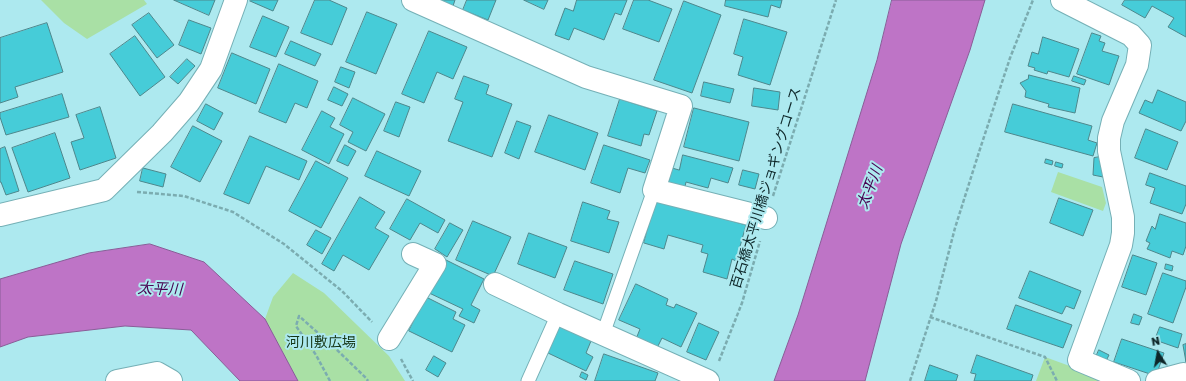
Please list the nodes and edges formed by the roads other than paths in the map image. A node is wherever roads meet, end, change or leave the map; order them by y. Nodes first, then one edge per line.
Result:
1 (236, 0) edge
2 (413, 0) edge
3 (1062, 0) edge
4 (654, 190) junction
5 (0, 215) edge
6 (766, 218) road end
7 (413, 254) dead end
8 (495, 284) dead end
9 (558, 314) junction
10 (603, 334) junction
11 (389, 339) road end
12 (713, 374) edge
13 (1186, 377) edge
14 (117, 381) edge
15 (171, 381) edge
16 (528, 381) edge
17 (1129, 381) edge
18 (1157, 381) edge

1 - 5 street
2 - 4 street
3 - 17 street
4 - 6 street
4 - 10 lane
7 - 11 street
8 - 9 street
9 - 10 street
9 - 16 lane
10 - 12 street
13 - 18 street
14 - 15 street

